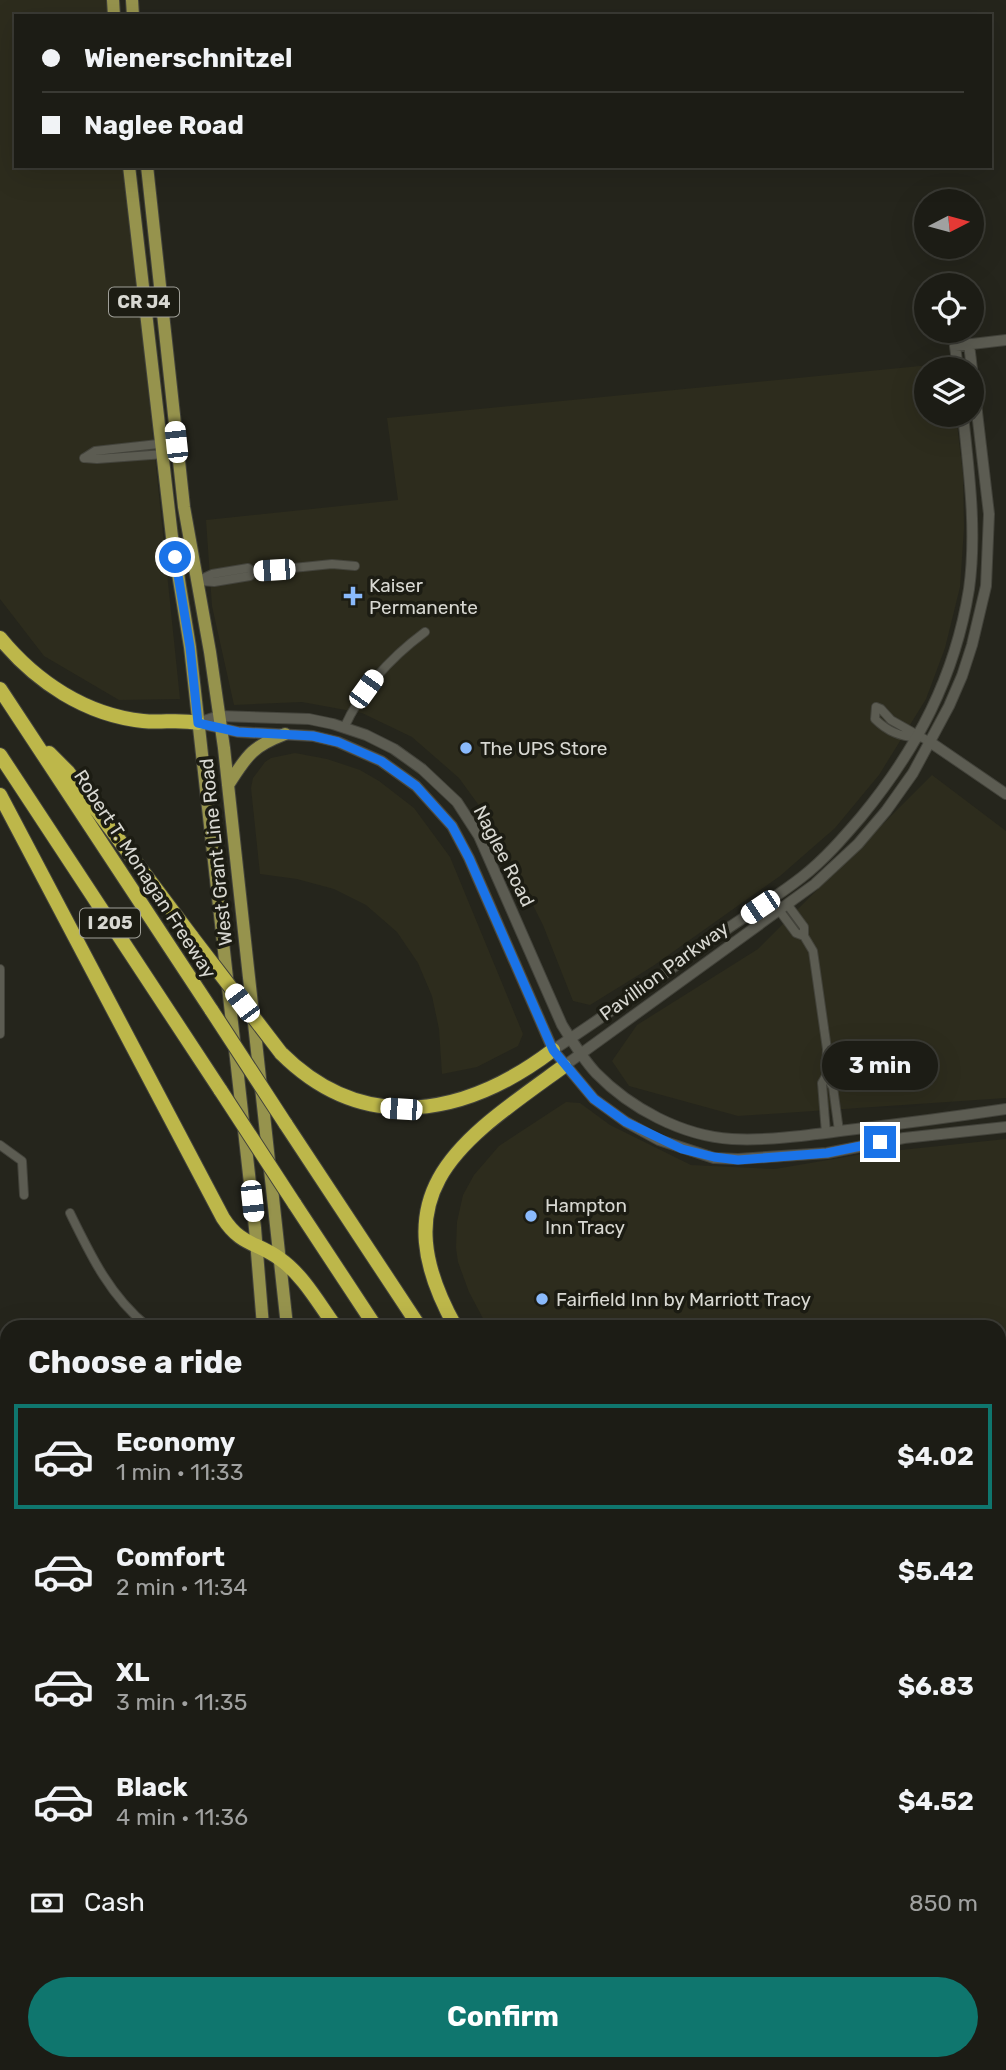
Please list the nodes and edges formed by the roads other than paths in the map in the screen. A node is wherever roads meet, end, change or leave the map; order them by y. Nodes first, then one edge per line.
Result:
1 (129, 168) edge
2 (147, 168) edge
3 (1006, 340) edge
4 (969, 344) junction
5 (956, 357) edge
6 (964, 427) edge
7 (177, 447) junction
8 (161, 449) junction
9 (355, 566) dead end
10 (197, 581) junction
11 (425, 632) dead end
12 (0, 638) edge
13 (0, 689) edge
14 (198, 723) junction
15 (220, 723) junction
16 (344, 727) junction
17 (30, 734) junction
18 (285, 734) junction
19 (918, 737) junction
20 (930, 742) junction
21 (0, 755) edge
22 (228, 785) junction
23 (1006, 794) edge
24 (0, 795) edge
25 (783, 907) junction
26 (0, 970) edge
27 (0, 975) edge
28 (0, 1034) edge
29 (570, 1039) junction
30 (553, 1050) junction
31 (581, 1054) junction
32 (564, 1066) junction
33 (826, 1076) junction
34 (1006, 1109) edge
35 (1006, 1127) edge
36 (839, 1131) junction
37 (826, 1133) junction
38 (0, 1145) edge
39 (24, 1195) dead end
40 (70, 1213) dead end
41 (256, 1246) junction
42 (279, 1257) junction
43 (139, 1320) edge
44 (262, 1320) edge
45 (286, 1320) edge
46 (330, 1320) edge
47 (371, 1320) edge
48 (415, 1320) edge
49 (452, 1320) edge

1 - 8 main road, West Grant Line Road / CR J4
2 - 7 main road, West Grant Line Road / CR J4
3 - 4 main road
4 - 5 main road
4 - 20 main road, Pavillion Parkway
6 - 19 main road, Pavillion Parkway
7 - 8 street
7 - 10 main road, West Grant Line Road / CR J4
8 - 8 street
8 - 14 main road, West Grant Line Road / CR J4
9 - 10 street
10 - 15 main road, West Grant Line Road / CR J4
11 - 16 street
12 - 14 highway
13 - 17 highway, Robert T. Monagan Freeway / I 205
14 - 15 main road, Naglee Road
14 - 41 main road, West Grant Line Road / CR J4
15 - 16 main road, Naglee Road
15 - 18 main road, Naglee Road
15 - 22 main road, West Grant Line Road / CR J4
16 - 29 main road, Naglee Road
17 - 30 highway, bridge
17 - 48 highway, Robert T. Monagan Freeway / I 205, bridge
18 - 22 main road
18 - 30 main road, Naglee Road
19 - 19 street
19 - 20 street
19 - 29 main road, Pavillion Parkway
20 - 23 main road
20 - 25 main road, Pavillion Parkway
21 - 47 highway, I 205, bridge
22 - 42 main road, West Grant Line Road / CR J4
24 - 41 highway
25 - 31 main road, Pavillion Parkway
25 - 33 street
26 - 27 street
27 - 28 street
29 - 30 main road, Pavillion Parkway
29 - 31 main road, Naglee Road
30 - 32 main road, Naglee Road
31 - 32 main road, Pavillion Parkway
31 - 37 main road, Naglee Road
32 - 35 main road, Naglee Road
32 - 49 highway
33 - 36 street
33 - 37 street
34 - 36 main road, Naglee Road
36 - 37 main road, Naglee Road
38 - 39 street
40 - 43 street
41 - 42 highway
41 - 44 main road, West Grant Line Road / CR J4
42 - 45 main road, West Grant Line Road / CR J4
42 - 46 highway

